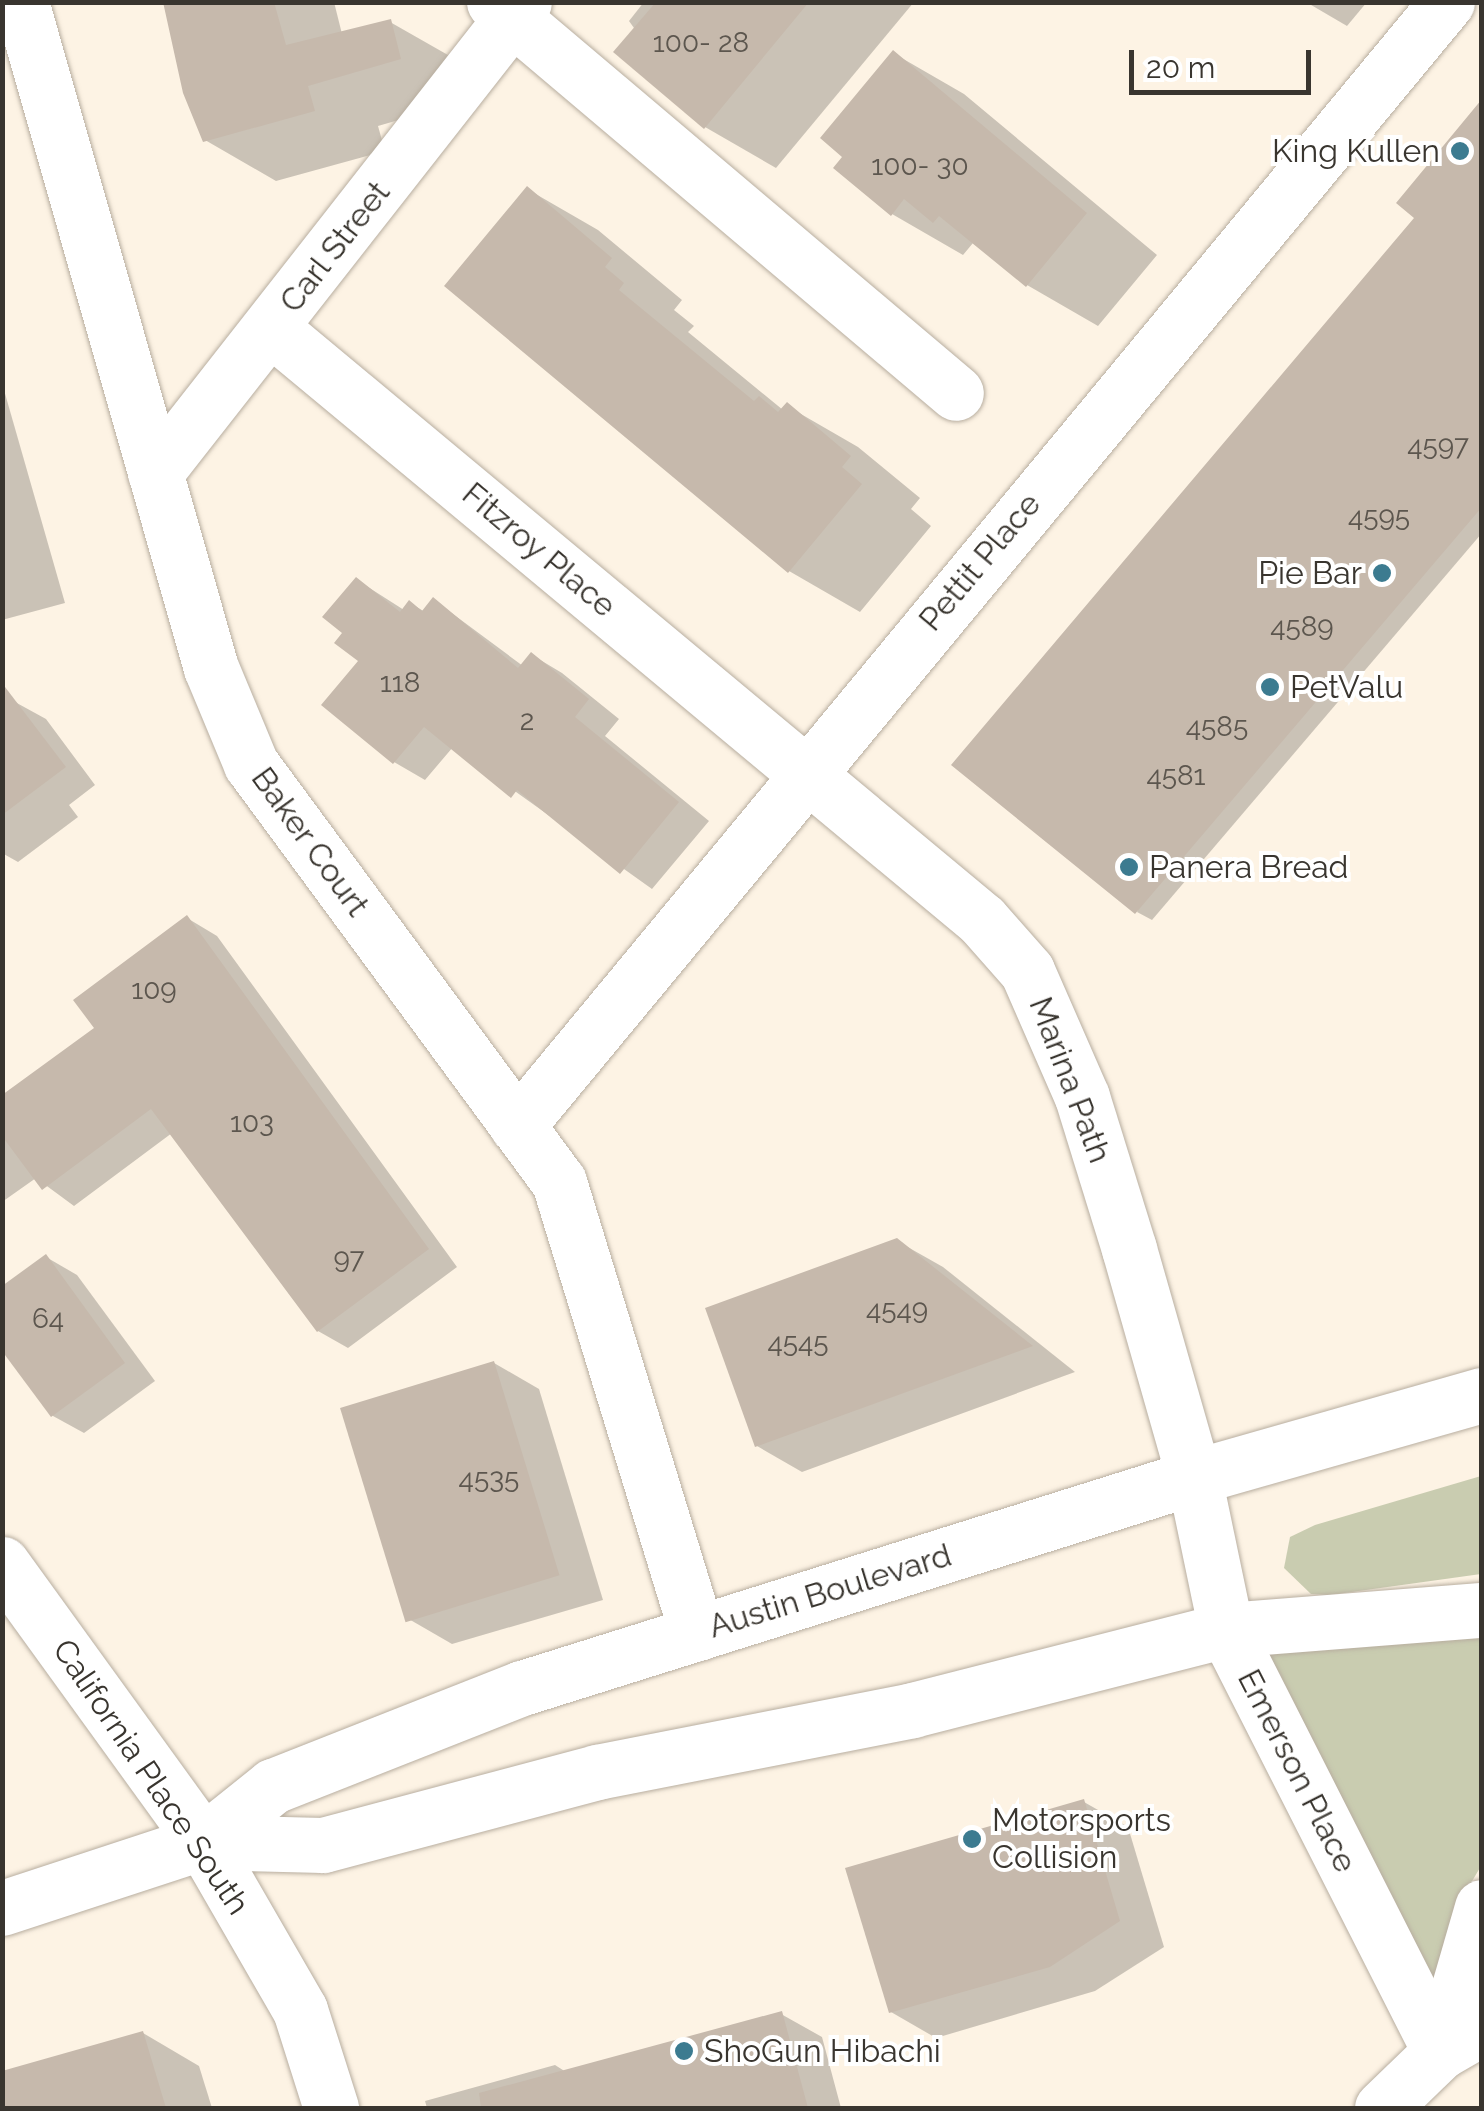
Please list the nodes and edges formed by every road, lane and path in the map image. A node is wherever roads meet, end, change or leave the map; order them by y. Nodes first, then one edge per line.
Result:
1 (21, 2) edge
2 (1447, 2) edge
3 (510, 8) edge
4 (272, 329) junction
5 (956, 393) dead end
6 (154, 472) junction
7 (806, 772) junction
8 (517, 1126) junction
9 (1482, 1395) edge
10 (1194, 1477) junction
11 (2, 1564) edge
12 (1482, 1610) edge
13 (1226, 1630) junction
14 (697, 1633) junction
15 (203, 1842) junction
16 (1482, 1906) edge
17 (2, 1908) edge
18 (1461, 2040) edge
19 (332, 2108) edge
20 (1382, 2108) edge

1 - 6 street, Baker Court
2 - 7 street, Pettit Place
3 - 4 street, Carl Street
3 - 5 street
4 - 6 street, Carl Street
4 - 7 street, Fitzroy Place
6 - 8 street, Baker Court
7 - 8 street, Pettit Place
7 - 10 street, Marina Path
8 - 14 street, Baker Court
9 - 10 street, Austin Boulevard
10 - 13 street, Emerson Place
10 - 14 street, Austin Boulevard
11 - 15 street, California Place South
12 - 13 street, Austin Boulevard
13 - 15 street, Austin Boulevard
13 - 18 street, Emerson Place
14 - 15 street, Austin Boulevard
15 - 17 street, Austin Boulevard
15 - 19 street, California Place South
16 - 18 street
18 - 20 street

